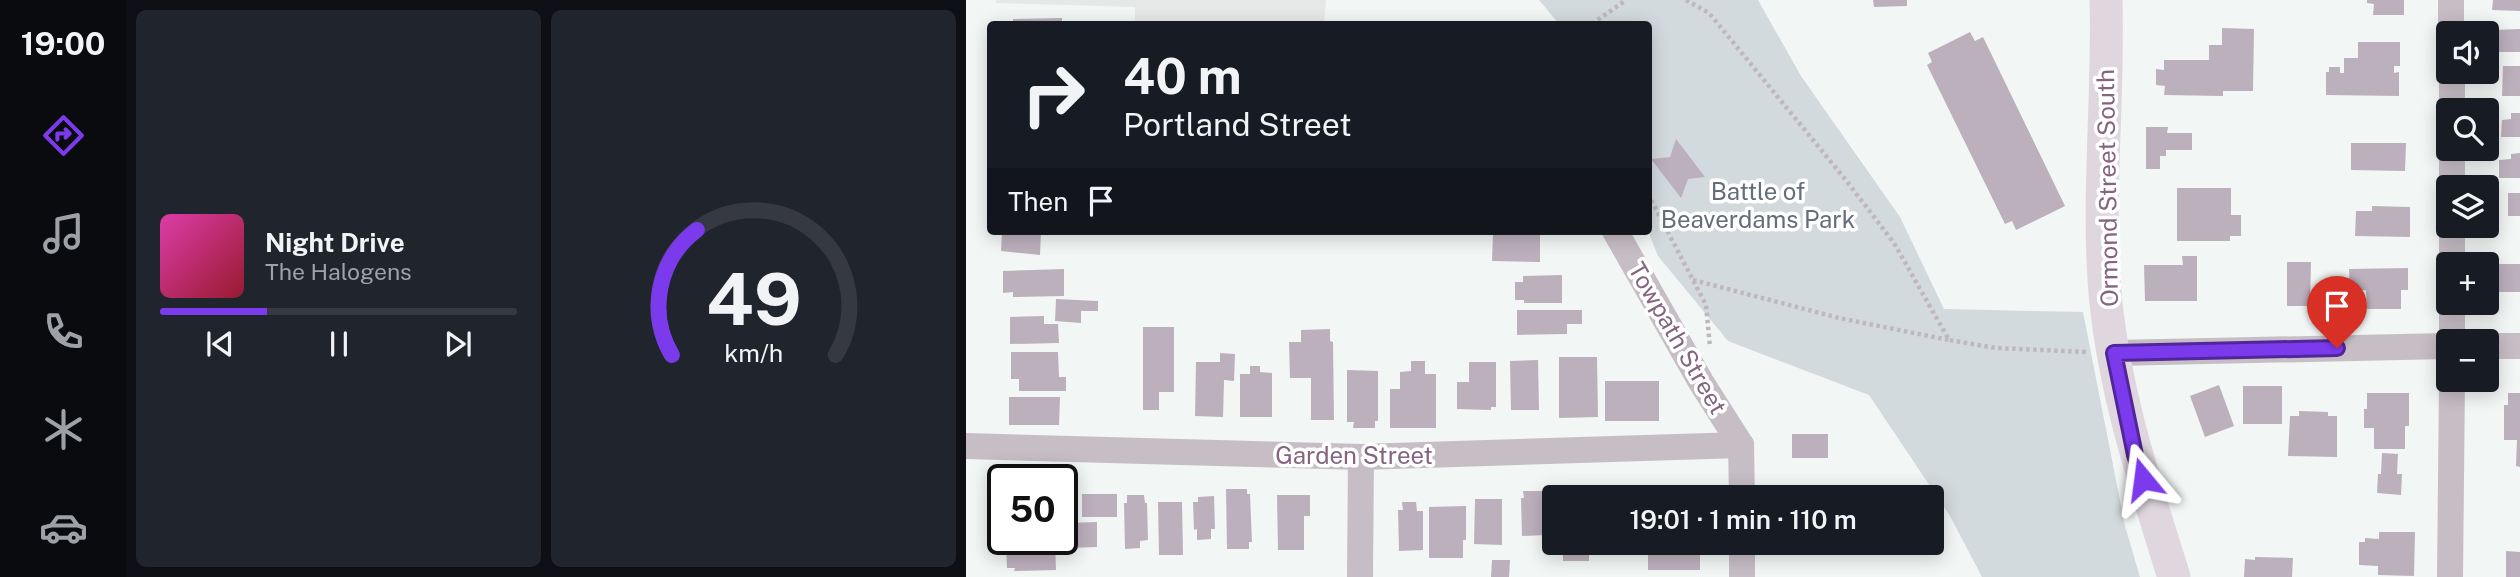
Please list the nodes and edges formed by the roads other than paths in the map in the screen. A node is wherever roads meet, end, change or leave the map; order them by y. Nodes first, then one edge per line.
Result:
1 (2106, 0) edge
2 (2451, 0) edge
3 (2452, 21) edge
4 (1617, 235) edge
5 (2436, 346) edge
6 (2499, 346) edge
7 (2520, 346) edge
8 (2114, 353) junction
9 (2452, 392) edge
10 (1741, 445) junction
11 (966, 446) edge
12 (1361, 457) junction
13 (1741, 485) edge
14 (1742, 555) edge
15 (1360, 577) edge
16 (1742, 577) edge
17 (2174, 577) edge
18 (2450, 577) edge

1 - 8 main road, Ormond Street South
2 - 3 street
4 - 10 street, Towpath Street
5 - 8 street
6 - 7 street
8 - 17 main road, Ormond Street South
9 - 18 street
10 - 12 street, Garden Street
10 - 13 street
11 - 12 street, Garden Street
12 - 15 street
14 - 16 street

